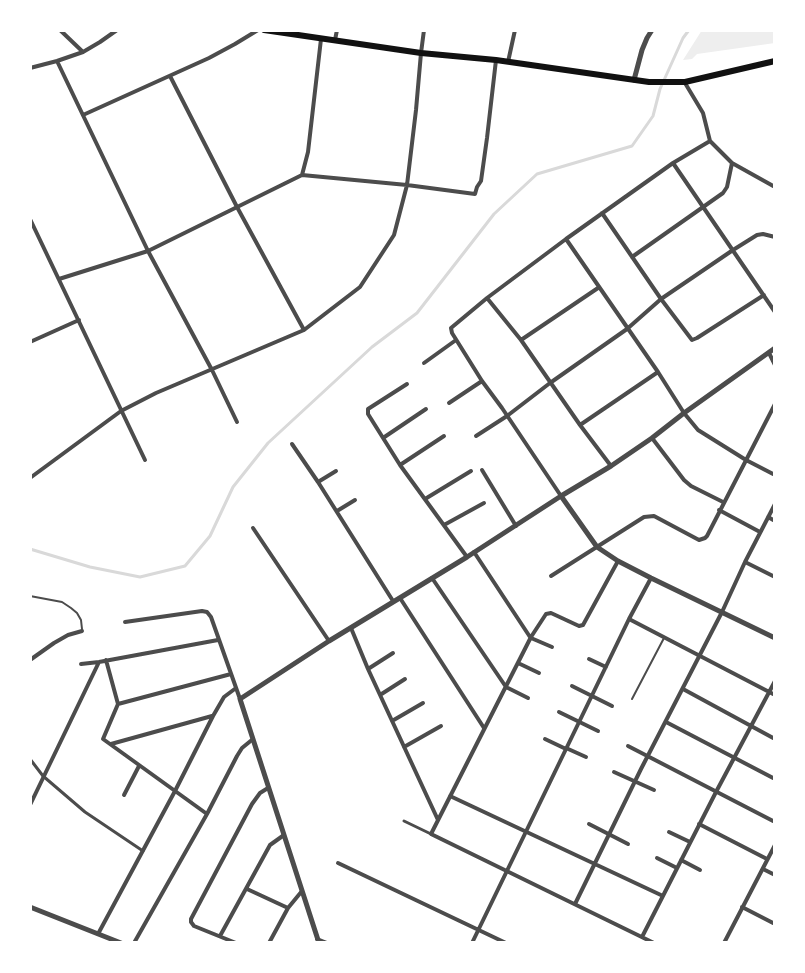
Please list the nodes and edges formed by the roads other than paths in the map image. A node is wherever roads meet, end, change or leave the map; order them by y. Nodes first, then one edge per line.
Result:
1 (60, 30) edge
2 (117, 30) edge
3 (258, 30) edge
4 (264, 30) edge
5 (337, 30) edge
6 (424, 30) edge
7 (514, 30) edge
8 (652, 30) edge
9 (321, 39) junction
10 (335, 41) junction
11 (83, 52) junction
12 (421, 53) junction
13 (495, 60) junction
14 (57, 61) junction
15 (775, 61) edge
16 (508, 62) junction
17 (30, 68) edge
18 (170, 76) junction
19 (634, 80) junction
20 (685, 82) junction
21 (83, 115) junction
22 (710, 141) junction
23 (673, 163) junction
24 (732, 163) junction
25 (302, 175) junction
26 (407, 185) junction
27 (775, 187) edge
28 (237, 207) junction
29 (703, 207) junction
30 (602, 213) junction
31 (30, 219) edge
32 (775, 237) edge
33 (566, 239) junction
34 (733, 250) junction
35 (148, 251) junction
36 (632, 257) junction
37 (59, 279) junction
38 (598, 288) junction
39 (764, 295) junction
40 (487, 298) junction
41 (661, 299) junction
42 (775, 312) edge
43 (79, 320) junction
44 (627, 329) junction
45 (304, 330) junction
46 (456, 340) junction
47 (521, 340) junction
48 (30, 342) edge
49 (775, 348) edge
50 (769, 353) junction
51 (424, 363) dead end
52 (775, 365) edge
53 (212, 370) junction
54 (658, 372) junction
55 (482, 381) junction
56 (550, 383) junction
57 (407, 384) dead end
58 (449, 403) dead end
59 (775, 404) edge
60 (426, 409) dead end
61 (121, 411) junction
62 (684, 413) junction
63 (507, 416) junction
64 (237, 422) dead end
65 (580, 425) junction
66 (444, 436) dead end
67 (476, 436) dead end
68 (383, 438) junction
69 (652, 438) junction
70 (292, 444) dead end
71 (145, 460) dead end
72 (746, 460) junction
73 (400, 465) junction
74 (610, 465) junction
75 (482, 470) dead end
76 (336, 471) dead end
77 (471, 471) dead end
78 (775, 475) edge
79 (31, 476) edge
80 (318, 483) junction
81 (561, 496) junction
82 (425, 499) junction
83 (355, 500) dead end
84 (723, 502) junction
85 (484, 503) dead end
86 (775, 504) edge
87 (719, 510) junction
88 (337, 511) junction
89 (768, 517) junction
90 (775, 521) edge
91 (444, 525) junction
92 (516, 526) junction
93 (253, 528) dead end
94 (760, 532) junction
95 (597, 547) junction
96 (474, 552) junction
97 (467, 557) junction
98 (618, 561) junction
99 (745, 562) junction
100 (551, 576) dead end
101 (775, 577) edge
102 (432, 578) junction
103 (651, 578) junction
104 (30, 596) edge
105 (400, 597) junction
106 (393, 601) junction
107 (722, 612) junction
108 (629, 619) junction
109 (125, 622) dead end
110 (351, 627) junction
111 (82, 631) joint
112 (531, 638) junction
113 (664, 638) junction
114 (775, 638) edge
115 (218, 640) junction
116 (328, 641) junction
117 (552, 647) dead end
118 (393, 653) dead end
119 (699, 656) junction
120 (589, 659) dead end
121 (30, 660) edge
122 (106, 660) junction
123 (99, 662) junction
124 (518, 663) junction
125 (81, 664) dead end
126 (606, 667) junction
127 (368, 669) junction
128 (539, 673) dead end
129 (231, 674) junction
130 (405, 679) dead end
131 (775, 681) edge
132 (572, 686) dead end
133 (506, 687) junction
134 (236, 688) junction
135 (683, 689) junction
136 (769, 692) junction
137 (380, 695) junction
138 (775, 695) edge
139 (592, 696) junction
140 (528, 698) dead end
141 (240, 699) junction
142 (632, 699) dead end
143 (423, 703) dead end
144 (118, 704) junction
145 (612, 706) dead end
146 (559, 712) dead end
147 (213, 716) junction
148 (392, 721) junction
149 (579, 722) junction
150 (666, 722) junction
151 (441, 726) dead end
152 (751, 726) junction
153 (484, 728) junction
154 (598, 731) dead end
155 (253, 739) junction
156 (545, 739) dead end
157 (775, 739) edge
158 (111, 744) junction
159 (628, 746) dead end
160 (404, 747) junction
161 (566, 749) junction
162 (647, 756) junction
163 (586, 757) dead end
164 (734, 758) junction
165 (30, 759) edge
166 (139, 766) junction
167 (614, 772) dead end
168 (43, 776) junction
169 (775, 779) edge
170 (634, 781) junction
171 (268, 788) junction
172 (175, 790) junction
173 (654, 790) dead end
174 (716, 792) junction
175 (124, 795) dead end
176 (450, 796) junction
177 (30, 804) edge
178 (207, 814) junction
179 (404, 820) dead end
180 (438, 820) junction
181 (775, 822) edge
182 (589, 824) dead end
183 (699, 824) junction
184 (526, 832) junction
185 (669, 832) dead end
186 (431, 834) junction
187 (609, 834) junction
188 (284, 836) junction
189 (690, 842) junction
190 (628, 844) dead end
191 (775, 845) edge
192 (143, 851) junction
193 (657, 858) dead end
194 (768, 859) junction
195 (681, 861) junction
196 (338, 863) dead end
197 (595, 864) junction
198 (677, 868) junction
199 (763, 869) junction
200 (700, 870) dead end
201 (507, 871) junction
202 (775, 875) edge
203 (247, 889) junction
204 (302, 891) junction
205 (663, 896) junction
206 (575, 904) junction
207 (30, 907) edge
208 (742, 907) junction
209 (288, 908) junction
210 (775, 924) edge
211 (479, 930) junction
212 (98, 934) junction
213 (220, 936) junction
214 (642, 937) junction
215 (318, 941) edge
216 (121, 943) edge
217 (134, 943) edge
218 (236, 943) edge
219 (269, 943) edge
220 (327, 943) edge
221 (472, 943) edge
222 (506, 943) edge
223 (654, 943) edge
224 (724, 943) edge

1 - 11 street
2 - 11 street
3 - 18 street
4 - 9 main road
5 - 10 street
6 - 12 street
7 - 16 street
8 - 19 street
9 - 10 main road
9 - 25 street
10 - 12 main road
11 - 14 street
12 - 13 main road
12 - 26 street
13 - 16 main road
13 - 26 street
14 - 17 street
14 - 21 street
15 - 20 main road
16 - 19 main road
18 - 21 street
18 - 28 street
19 - 20 main road
20 - 22 street
21 - 35 street
22 - 23 street
22 - 24 street
23 - 29 street
23 - 30 street
24 - 27 street
24 - 29 street
25 - 26 street
25 - 28 street
26 - 45 street
28 - 35 street
28 - 45 street
29 - 34 street
29 - 36 street
30 - 33 street
30 - 36 street
31 - 37 street
32 - 34 street
33 - 38 street
33 - 40 street
34 - 39 street
34 - 41 street
35 - 37 street
35 - 53 street
36 - 41 street
37 - 43 street
38 - 44 street
38 - 47 street
39 - 41 street
39 - 42 street
40 - 46 street
40 - 47 street
41 - 44 street
43 - 48 street
43 - 61 street
44 - 54 street
44 - 56 street
45 - 53 street
46 - 51 street
46 - 55 street
47 - 56 street
49 - 50 street
50 - 52 street
50 - 62 street
53 - 61 street
53 - 64 street
54 - 62 street
54 - 65 street
55 - 58 street
55 - 63 street
56 - 63 street
56 - 65 street
57 - 68 street
59 - 72 street
60 - 68 street
61 - 71 street
61 - 79 street
62 - 69 street
62 - 72 street
63 - 67 street
63 - 81 street
65 - 74 street
66 - 73 street
68 - 73 street
69 - 74 street
69 - 84 street
70 - 80 street
72 - 78 street
72 - 84 street
73 - 82 street
74 - 81 street
75 - 92 street
76 - 80 street
77 - 82 street
80 - 88 street
81 - 92 street
81 - 95 street
82 - 91 street
83 - 88 street
84 - 87 street
85 - 91 street
86 - 89 street
87 - 94 street
87 - 95 street
88 - 106 street
89 - 90 street
89 - 94 street
91 - 97 street
92 - 96 street
93 - 116 street
94 - 99 street
95 - 98 street
95 - 100 street
96 - 97 street
96 - 112 street
97 - 102 street
98 - 103 street
98 - 112 street
99 - 101 street
99 - 107 street
102 - 105 street
102 - 133 street
103 - 107 street
103 - 108 street
104 - 111 lane
105 - 106 street
105 - 153 street
106 - 110 street
107 - 114 street
107 - 119 street
108 - 113 street
108 - 126 street
109 - 115 street
110 - 116 street
110 - 127 street
111 - 121 street
112 - 117 street
112 - 124 street
113 - 119 street
113 - 142 lane
115 - 122 street
115 - 129 street
116 - 141 street
118 - 127 street
119 - 135 street
119 - 136 street
120 - 126 street
122 - 123 street
122 - 144 street
123 - 125 street
123 - 168 street
124 - 128 street
124 - 133 street
126 - 139 street
127 - 137 street
129 - 134 street
129 - 144 street
130 - 137 street
131 - 136 street
132 - 139 street
133 - 140 street
133 - 153 street
134 - 141 street
134 - 147 street
135 - 150 street
135 - 152 street
136 - 138 street
136 - 152 street
137 - 148 street
139 - 145 street
139 - 149 street
141 - 155 street
143 - 148 street
144 - 158 street
146 - 149 street
147 - 158 street
147 - 172 street
148 - 160 street
149 - 154 street
149 - 161 street
150 - 162 street
150 - 164 street
151 - 160 street
152 - 157 street
152 - 164 street
153 - 176 street
155 - 171 street
155 - 178 street
156 - 161 street
158 - 166 street
159 - 162 street
160 - 180 street
161 - 163 street
161 - 184 street
162 - 170 street
162 - 174 street
164 - 169 street
164 - 174 street
165 - 168 street
166 - 172 street
166 - 175 street
167 - 170 street
168 - 177 street
168 - 192 street
170 - 173 street
170 - 187 street
171 - 188 street
171 - 213 street
172 - 178 street
172 - 192 street
174 - 181 street
174 - 183 street
176 - 180 street
176 - 184 street
178 - 217 street
179 - 186 street
180 - 186 street
182 - 187 street
183 - 189 street
183 - 194 street
184 - 197 street
184 - 201 street
185 - 189 street
186 - 201 street
187 - 190 street
187 - 197 street
188 - 203 street
188 - 204 street
189 - 195 street
191 - 194 street
192 - 212 street
193 - 198 street
194 - 199 street
195 - 198 street
195 - 200 street
196 - 211 street
197 - 205 street
197 - 206 street
198 - 205 street
199 - 202 street
199 - 208 street
201 - 206 street
201 - 211 street
203 - 209 street
203 - 213 street
204 - 209 street
204 - 215 street
205 - 214 street
206 - 214 street
207 - 212 street
208 - 210 street
208 - 224 street
209 - 219 street
211 - 221 street
211 - 222 street
212 - 216 street
213 - 218 street
214 - 223 street
215 - 220 street

